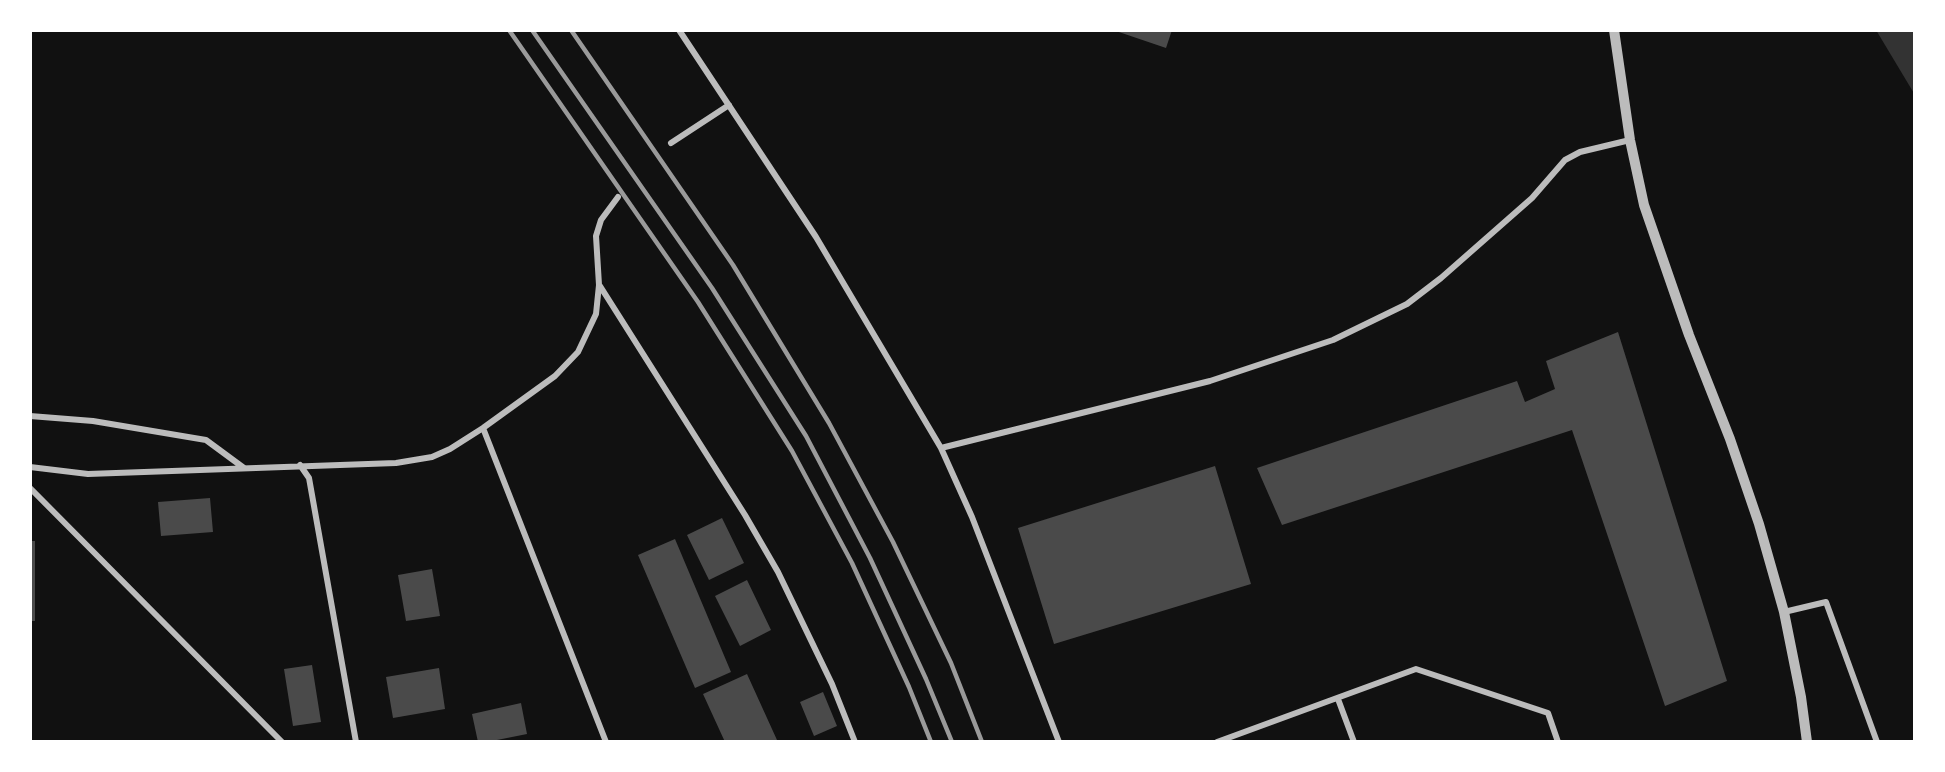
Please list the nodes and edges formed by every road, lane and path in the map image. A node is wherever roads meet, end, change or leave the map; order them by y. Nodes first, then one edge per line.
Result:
1 (679, 30) edge
2 (1614, 30) edge
3 (729, 105) junction
4 (1630, 140) junction
5 (671, 143) dead end
6 (618, 197) dead end
7 (599, 285) junction
8 (30, 416) edge
9 (483, 428) junction
10 (941, 448) junction
11 (300, 465) junction
12 (30, 467) edge
13 (244, 468) junction
14 (30, 488) edge
15 (1784, 612) junction
16 (1338, 699) junction
17 (282, 742) edge
18 (356, 742) edge
19 (606, 742) edge
20 (855, 742) edge
21 (1059, 742) edge
22 (1216, 742) edge
23 (1354, 742) edge
24 (1558, 742) edge
25 (1807, 742) edge
26 (1877, 742) edge

1 - 3 street
2 - 4 street
3 - 5 street
3 - 10 street
4 - 10 street
4 - 15 street
6 - 7 street
7 - 9 street
7 - 20 street
8 - 13 street
9 - 11 street
9 - 19 street
10 - 21 street
11 - 13 street
11 - 18 street
12 - 13 street
14 - 17 street
15 - 25 street
15 - 26 street
16 - 22 street
16 - 23 street
16 - 24 street

